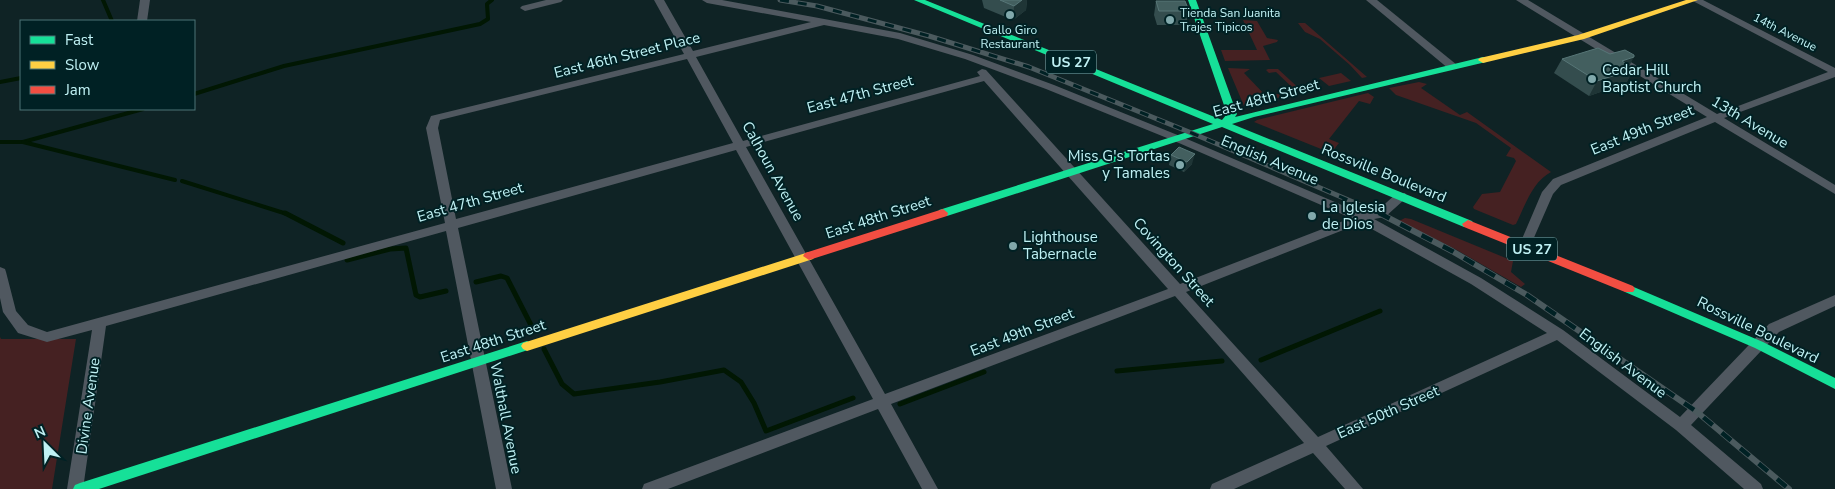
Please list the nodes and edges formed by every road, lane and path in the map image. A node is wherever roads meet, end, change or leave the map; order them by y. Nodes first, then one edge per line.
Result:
1 (145, 0) edge
2 (558, 0) edge
3 (659, 0) edge
4 (707, 0) edge
5 (918, 0) edge
6 (1192, 0) edge
7 (1371, 0) edge
8 (1521, 0) edge
9 (1695, 0) edge
10 (525, 8) dead end
11 (142, 20) edge
12 (825, 21) junction
13 (1581, 36) junction
14 (690, 55) junction
15 (969, 57) junction
16 (1453, 68) junction
17 (1835, 72) edge
18 (986, 77) junction
19 (435, 118) joint
20 (1715, 118) junction
21 (1224, 124) junction
22 (1176, 138) junction
23 (740, 144) junction
24 (1070, 171) junction
25 (1835, 190) edge
26 (1401, 196) junction
27 (1362, 218) junction
28 (450, 225) junction
29 (1525, 246) junction
30 (802, 256) junction
31 (0, 272) edge
32 (1178, 290) junction
33 (1835, 300) edge
34 (100, 323) junction
35 (1558, 334) junction
36 (1759, 345) junction
37 (478, 361) junction
38 (1835, 384) edge
39 (883, 402) junction
40 (1682, 426) junction
41 (1315, 445) junction
42 (75, 489) edge
43 (80, 489) edge
44 (504, 489) edge
45 (650, 489) edge
46 (930, 489) edge
47 (1218, 489) edge
48 (1355, 489) edge
49 (1755, 489) edge

1 - 11 street
2 - 10 street
3 - 14 street, Calhoun Avenue
4 - 12 street, English Avenue
5 - 21 main road, Rossville Boulevard / US 27
6 - 21 main road
7 - 16 street
8 - 13 street, 13th Avenue
9 - 13 main road, East 48th Street
9 - 17 street, 14th Avenue
12 - 14 street, East 46th Street Place
12 - 15 street, English Avenue
13 - 16 main road, East 48th Street
13 - 20 street, 13th Avenue
14 - 19 street, East 46th Street Place
14 - 23 street, Calhoun Avenue
15 - 18 street, Covington Street
15 - 22 street, English Avenue
16 - 21 main road, East 48th Street
17 - 20 street, East 49th Street
18 - 23 street, East 47th Street
18 - 24 street, Covington Street
19 - 28 street, Walthall Avenue
20 - 25 street, 13th Avenue
20 - 29 street, East 49th Street
21 - 22 main road, East 48th Street
21 - 26 main road, Rossville Boulevard / US 27
22 - 24 main road, East 48th Street
22 - 27 street, English Avenue
23 - 28 street, East 47th Street
23 - 30 street, Calhoun Avenue
24 - 30 main road, East 48th Street
24 - 32 street, Covington Street
26 - 27 street, East 49th Street
26 - 29 main road, Rossville Boulevard / US 27
27 - 32 street, East 49th Street
27 - 35 street, English Avenue
28 - 34 street, East 47th Street
28 - 37 street, Walthall Avenue
29 - 36 main road, Rossville Boulevard / US 27
30 - 37 main road, East 48th Street
30 - 39 street, Calhoun Avenue
31 - 34 street, East 47th Street
32 - 39 street, East 49th Street
32 - 41 street, Covington Street
33 - 36 street
34 - 42 street, Divine Avenue
35 - 40 street, English Avenue
35 - 41 street, East 50th Street
36 - 38 main road, Rossville Boulevard / US 27
36 - 40 street
37 - 43 main road, East 48th Street
37 - 44 street, Walthall Avenue
39 - 45 street, East 49th Street
39 - 46 street, Calhoun Avenue
40 - 49 street, English Avenue
41 - 47 street, East 50th Street
41 - 48 street, Covington Street

